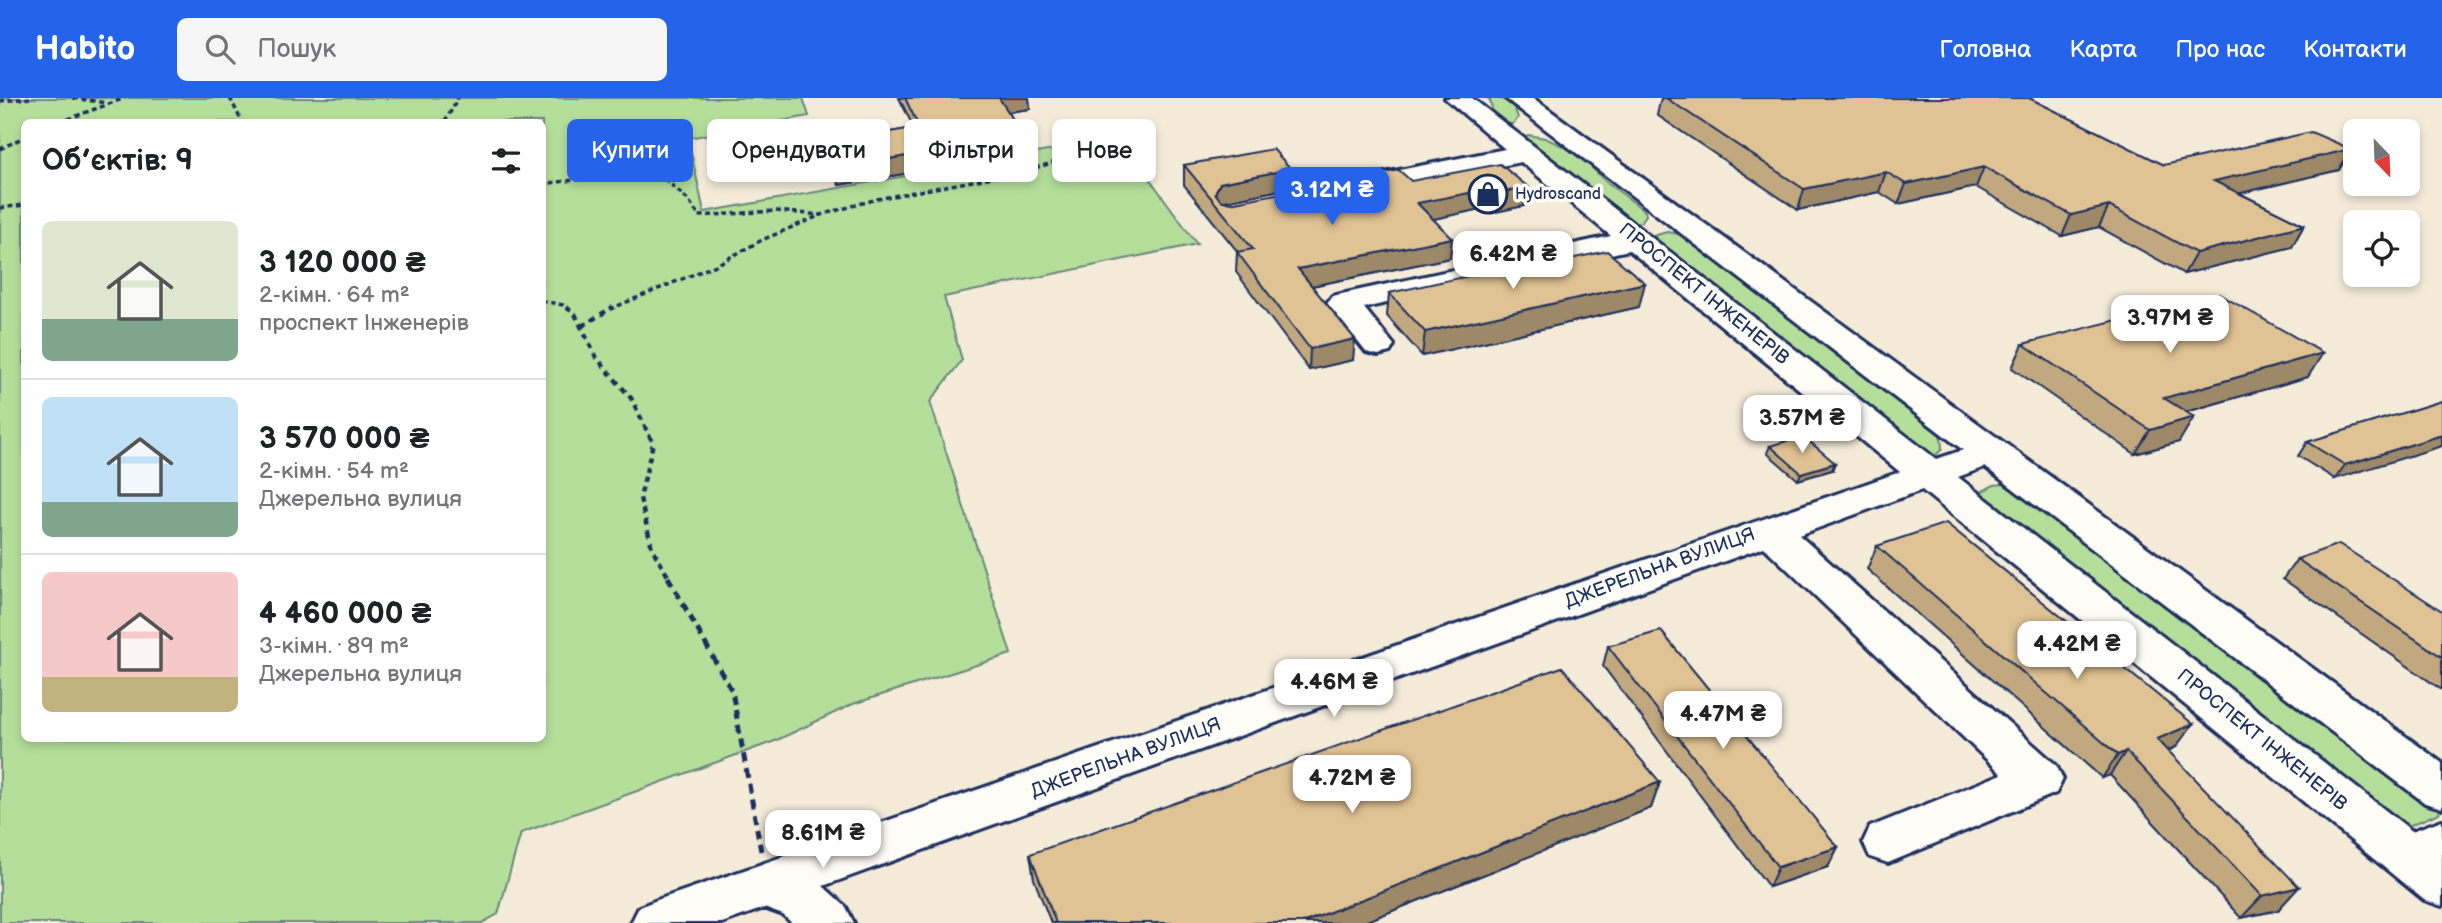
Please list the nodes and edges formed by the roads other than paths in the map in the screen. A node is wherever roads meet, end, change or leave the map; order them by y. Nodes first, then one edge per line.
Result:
1 (1457, 98) edge
2 (1517, 98) edge
3 (1527, 153) junction
4 (1326, 193) edge
5 (1636, 240) junction
6 (1378, 345) dead end
7 (1990, 453) junction
8 (1929, 473) junction
9 (1769, 529) junction
10 (2442, 789) edge
11 (1888, 842) dead end
12 (2430, 861) edge
13 (768, 886) junction
14 (657, 923) edge
15 (828, 923) edge

1 - 3 street, ПРОСПЕКТ ІНЖЕНЕРІВ
2 - 7 street
3 - 4 street
3 - 5 street, ПРОСПЕКТ ІНЖЕНЕРІВ
5 - 6 street
5 - 8 street, ПРОСПЕКТ ІНЖЕНЕРІВ
7 - 8 street, ДЖЕРЕЛЬНА ВУЛИЦЯ
7 - 10 street
8 - 9 street, ДЖЕРЕЛЬНА ВУЛИЦЯ
8 - 12 street, ПРОСПЕКТ ІНЖЕНЕРІВ
9 - 11 street
9 - 13 street, ДЖЕРЕЛЬНА ВУЛИЦЯ
13 - 14 street, ДЖЕРЕЛЬНА ВУЛИЦЯ
13 - 15 street

